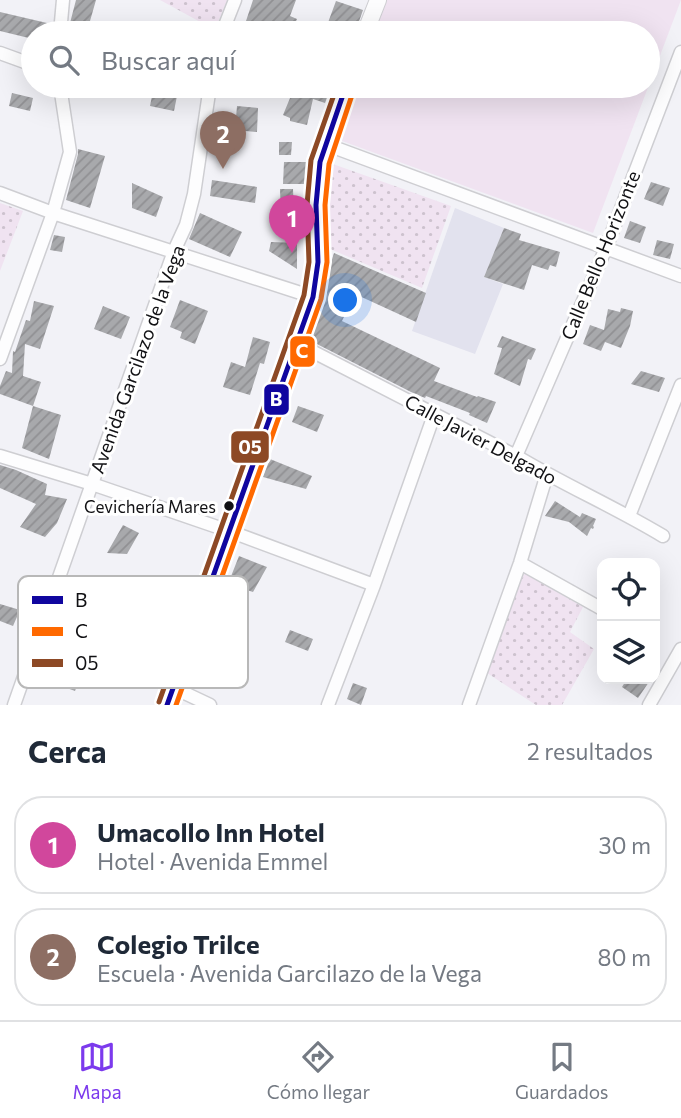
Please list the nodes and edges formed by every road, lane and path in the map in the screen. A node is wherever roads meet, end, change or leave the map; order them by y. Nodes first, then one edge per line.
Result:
1 (63, 0) edge
2 (235, 0) edge
3 (377, 0) edge
4 (61, 21) edge
5 (227, 21) edge
6 (369, 21) edge
7 (681, 52) edge
8 (0, 53) edge
9 (21, 61) edge
10 (62, 98) edge
11 (208, 98) edge
12 (342, 98) edge
13 (325, 144) junction
14 (0, 192) edge
15 (53, 213) junction
16 (606, 248) junction
17 (174, 251) junction
18 (681, 276) edge
19 (313, 297) junction
20 (5, 326) edge
21 (298, 344) junction
22 (0, 359) edge
23 (681, 385) edge
24 (435, 415) junction
25 (0, 456) edge
26 (516, 456) junction
27 (547, 474) junction
28 (92, 484) junction
29 (629, 516) junction
30 (229, 531) junction
31 (663, 536) dead end
32 (520, 563) junction
33 (59, 576) edge
34 (213, 576) edge
35 (374, 585) junction
36 (597, 606) edge
37 (681, 649) edge
38 (19, 688) edge
39 (174, 688) joint
40 (13, 705) edge
41 (167, 705) edge
42 (209, 705) edge
43 (328, 705) edge
44 (469, 705) edge
45 (649, 705) edge

1 - 4 street
2 - 5 street
3 - 6 street
7 - 16 street, Calle Bello Horizonte
8 - 9 street
10 - 15 street
11 - 17 street, Avenida Garcilazo de la Vega
12 - 13 street
13 - 16 street
13 - 19 street
14 - 15 street
15 - 17 street
15 - 20 street
16 - 18 street
16 - 26 street, Calle Bello Horizonte
17 - 19 street
17 - 28 street, Avenida Garcilazo de la Vega
19 - 21 street
20 - 22 street
21 - 24 street, Calle Javier Delgado
21 - 30 street
23 - 29 street
24 - 26 street, Calle Javier Delgado
24 - 35 street
25 - 28 street
26 - 27 street, Calle Javier Delgado
27 - 29 street, Calle Javier Delgado
27 - 32 street
28 - 30 street
28 - 33 street, Avenida Garcilazo de la Vega
29 - 31 street, Calle Javier Delgado
30 - 34 street
30 - 35 street
32 - 36 street
32 - 44 street
35 - 43 street
37 - 45 street
38 - 40 street, Avenida Garcilazo de la Vega
39 - 41 street
39 - 42 street

